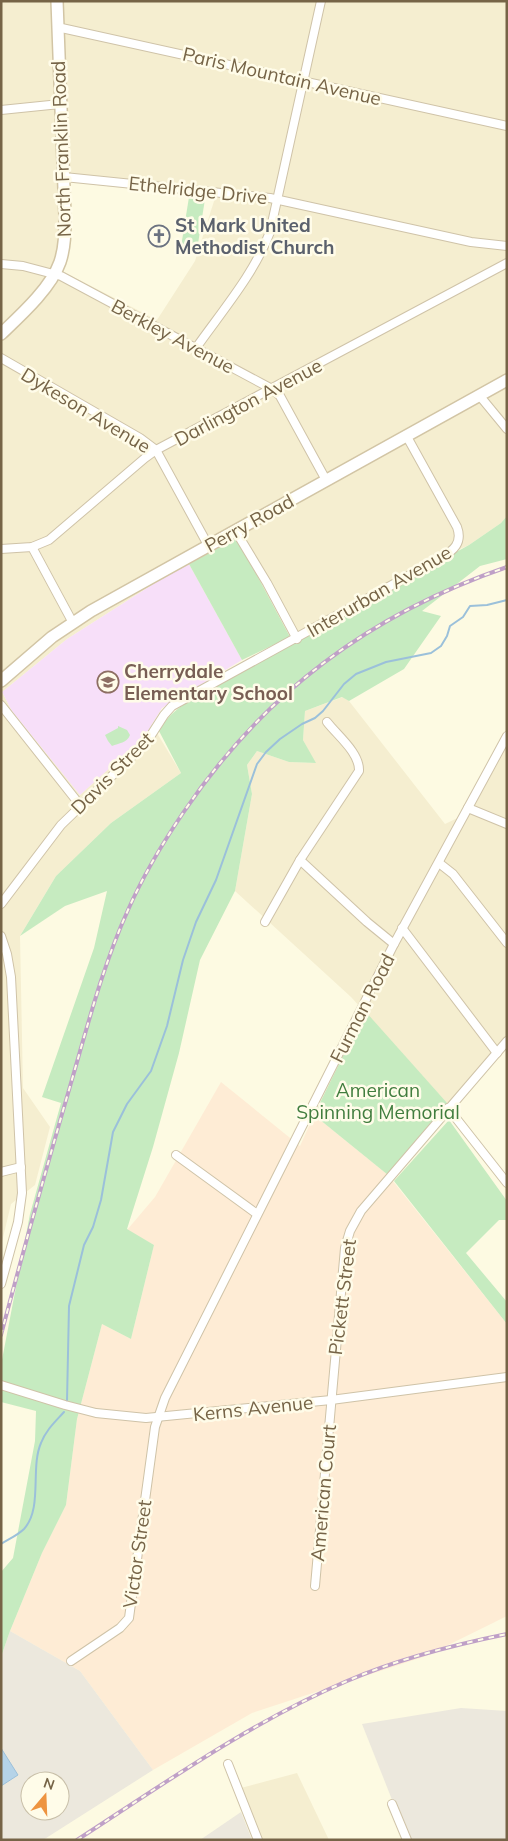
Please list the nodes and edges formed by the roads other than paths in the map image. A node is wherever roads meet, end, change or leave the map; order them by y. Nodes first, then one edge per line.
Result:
1 (57, 1) edge
2 (321, 1) edge
3 (57, 27) junction
4 (303, 80) junction
5 (60, 104) junction
6 (1, 110) edge
7 (507, 126) edge
8 (64, 177) junction
9 (278, 200) junction
10 (507, 246) edge
11 (507, 263) edge
12 (1, 264) edge
13 (54, 274) junction
14 (1, 334) edge
15 (196, 348) junction
16 (1, 358) edge
17 (507, 380) edge
18 (272, 388) junction
19 (478, 395) junction
20 (507, 429) edge
21 (406, 435) junction
22 (156, 450) junction
23 (326, 480) junction
24 (235, 530) junction
25 (208, 546) junction
26 (32, 547) junction
27 (1, 549) edge
28 (73, 623) junction
29 (297, 638) junction
30 (1, 681) edge
31 (1, 705) edge
32 (327, 722) dead end
33 (507, 736) edge
34 (80, 805) junction
35 (468, 808) junction
36 (507, 824) edge
37 (300, 860) junction
38 (439, 863) junction
39 (1, 904) edge
40 (265, 922) dead end
41 (402, 928) junction
42 (1, 936) edge
43 (507, 943) edge
44 (394, 944) junction
45 (507, 1041) edge
46 (497, 1054) junction
47 (448, 1108) junction
48 (176, 1155) dead end
49 (21, 1167) junction
50 (1, 1172) edge
51 (507, 1183) edge
52 (257, 1214) junction
53 (1, 1284) edge
54 (507, 1377) edge
55 (1, 1385) edge
56 (331, 1400) junction
57 (158, 1418) junction
58 (315, 1586) dead end
59 (71, 1661) dead end
60 (228, 1764) dead end
61 (392, 1804) dead end
62 (258, 1840) edge
63 (407, 1840) edge

1 - 3 street, North Franklin Road
2 - 4 street
3 - 4 street, Paris Mountain Avenue
3 - 5 street, North Franklin Road
4 - 7 street, Paris Mountain Avenue
4 - 9 street
5 - 6 street
5 - 8 street, North Franklin Road
8 - 9 street, Ethelridge Drive
8 - 13 street, North Franklin Road
9 - 10 street, Ethelridge Drive
9 - 15 street
11 - 18 street, Darlington Avenue
12 - 13 street, Berkley Avenue
13 - 14 street, North Franklin Road
13 - 15 street, Berkley Avenue
15 - 18 street, Berkley Avenue
16 - 22 street, Dykeson Avenue
17 - 19 street, Perry Road
18 - 22 street, Darlington Avenue
18 - 23 street, Berkley Avenue
19 - 20 street
19 - 21 street, Perry Road
21 - 23 street, Perry Road
21 - 29 street, Interurban Avenue
22 - 25 street, Dykeson Avenue
22 - 26 street, Darlington Avenue
23 - 24 street, Perry Road
24 - 25 street, Perry Road
24 - 29 street
25 - 28 street, Perry Road
26 - 27 street, Darlington Avenue
26 - 28 street
28 - 30 street, Perry Road
29 - 34 street, Davis Street
31 - 34 street
32 - 37 street
33 - 35 street, Furman Road
34 - 39 street, Davis Street
35 - 36 street
35 - 38 street, Furman Road
37 - 40 street
37 - 44 street
38 - 41 street, Furman Road
38 - 43 street
41 - 44 street, Furman Road
41 - 46 street
42 - 49 street
44 - 52 street, Furman Road
45 - 46 street, Pickett Street
46 - 47 street, Pickett Street
47 - 51 street
47 - 56 street, Pickett Street
48 - 52 street
49 - 50 street
49 - 53 street
52 - 57 street, Furman Road
54 - 56 street, Kerns Avenue
55 - 57 street, Kerns Avenue
56 - 57 street, Kerns Avenue
56 - 58 street, American Court
57 - 59 street, Victor Street
60 - 62 street
61 - 63 street

